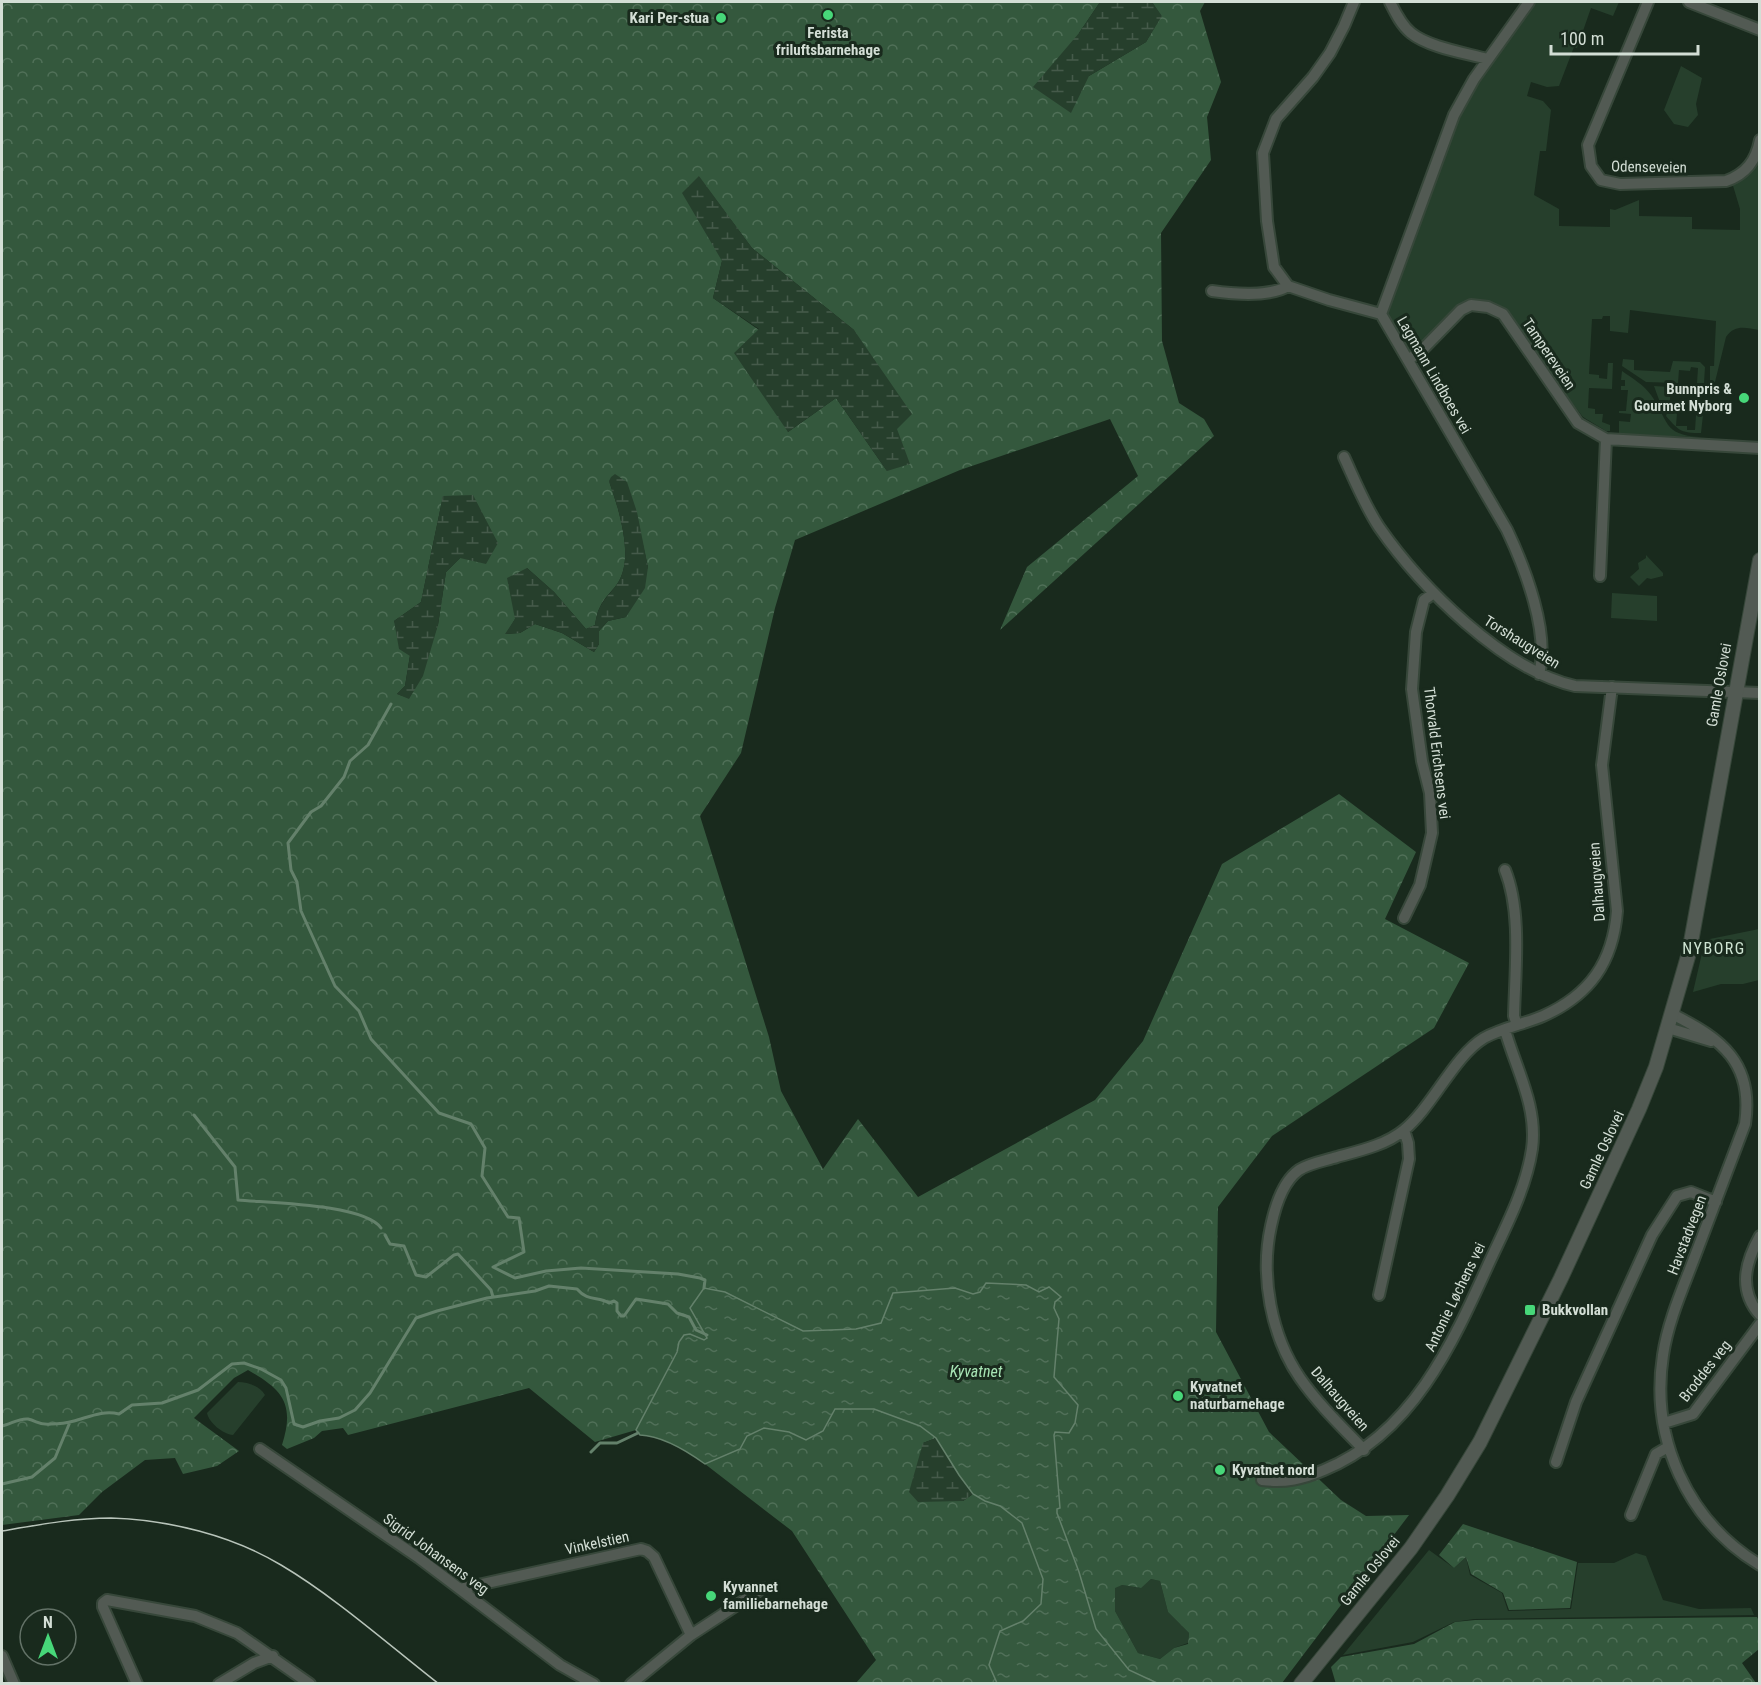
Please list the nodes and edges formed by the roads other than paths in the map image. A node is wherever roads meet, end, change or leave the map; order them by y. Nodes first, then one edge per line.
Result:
1 (1354, 2) edge
2 (1390, 2) edge
3 (1529, 2) edge
4 (1648, 2) edge
5 (1689, 2) edge
6 (1760, 30) edge
7 (1487, 59) junction
8 (1760, 141) edge
9 (1288, 286) junction
10 (1212, 291) dead end
11 (1381, 314) junction
12 (1408, 360) junction
13 (1606, 438) junction
14 (1760, 448) edge
15 (1344, 457) dead end
16 (1760, 560) edge
17 (1600, 576) dead end
18 (1434, 593) junction
19 (1539, 674) junction
20 (1612, 687) junction
21 (1735, 692) junction
22 (1760, 693) edge
23 (1505, 870) dead end
24 (1404, 918) dead end
25 (1670, 1021) junction
26 (1517, 1025) junction
27 (1505, 1030) junction
28 (1404, 1130) junction
29 (1716, 1202) junction
30 (1760, 1236) edge
31 (1379, 1295) dead end
32 (1760, 1316) edge
33 (1760, 1324) edge
34 (1664, 1423) junction
35 (1668, 1448) junction
36 (260, 1449) dead end
37 (1364, 1450) junction
38 (1556, 1462) dead end
39 (1262, 1480) dead end
40 (1630, 1515) dead end
41 (1760, 1565) edge
42 (763, 1588) dead end
43 (460, 1589) junction
44 (691, 1635) junction
45 (2, 1656) edge
46 (273, 1656) junction
47 (14, 1683) edge
48 (137, 1683) edge
49 (219, 1683) edge
50 (310, 1683) edge
51 (594, 1683) edge
52 (631, 1683) edge
53 (1301, 1683) edge

1 - 9 street
2 - 7 street
3 - 7 street, Lagmann Lindboes vei
4 - 8 street, Odenseveien
5 - 6 street
7 - 11 street, Lagmann Lindboes vei
9 - 10 street
9 - 11 street
11 - 12 street, Lagmann Lindboes vei
12 - 13 street, Tampereveien
12 - 19 street, Lagmann Lindboes vei
13 - 14 street, Tampereveien
13 - 17 street
15 - 18 street, Torshaugveien
16 - 21 street, Gamle Oslovei
18 - 19 street, Torshaugveien
18 - 24 street, Thorvald Erichsens vei
19 - 20 street, Torshaugveien
20 - 21 street, Torshaugveien
20 - 26 street, Dalhaugveien
21 - 22 street, Torshaugveien
21 - 25 street, Gamle Oslovei
23 - 26 street
25 - 29 street, Havstadvegen
25 - 53 street, Gamle Oslovei
26 - 27 street, Dalhaugveien
27 - 28 street, Dalhaugveien
27 - 37 street, Antonie Løchens vei
28 - 31 street
28 - 37 street, Dalhaugveien
29 - 34 street, Havstadvegen
29 - 38 street
30 - 32 street
33 - 34 street, Broddes veg
34 - 35 street, Havstadvegen
35 - 40 street
35 - 41 street, Havstadvegen
36 - 43 street, Sigrid Johansens veg
37 - 39 street, Antonie Løchens vei
42 - 44 street
43 - 44 street, Vinkelstien
43 - 51 street, Sigrid Johansens veg
44 - 52 street
45 - 47 street
46 - 48 street
46 - 49 street
46 - 50 street

